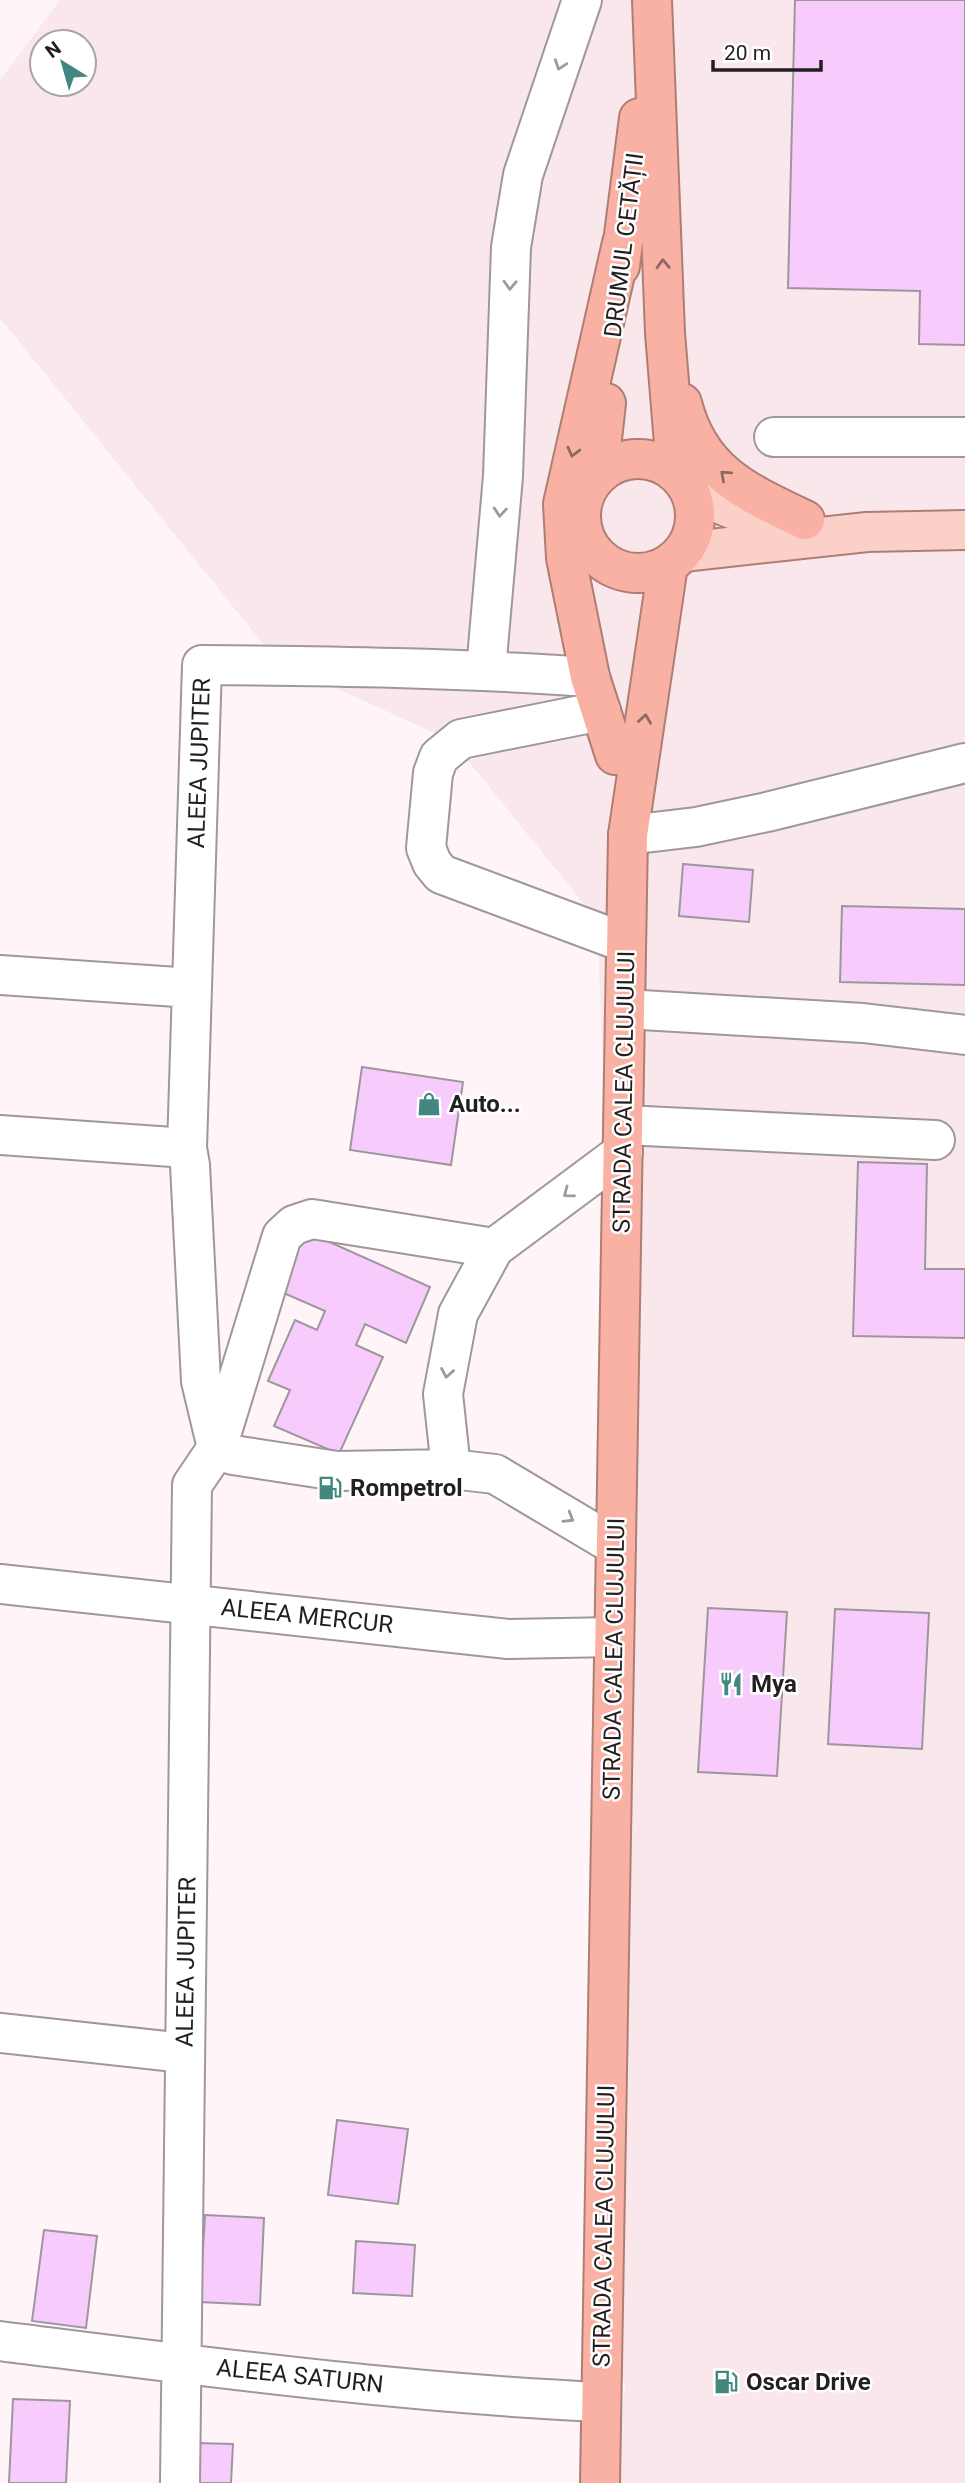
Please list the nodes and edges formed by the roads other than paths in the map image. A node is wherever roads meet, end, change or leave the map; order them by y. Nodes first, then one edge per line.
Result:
1 (582, 0) edge
2 (653, 7) edge
3 (622, 243) junction
4 (665, 333) junction
5 (774, 437) dead end
6 (965, 437) edge
7 (598, 475) junction
8 (685, 484) junction
9 (805, 520) junction
10 (965, 530) edge
11 (867, 532) junction
12 (594, 552) junction
13 (676, 559) junction
14 (486, 670) junction
15 (596, 694) junction
16 (615, 755) junction
17 (965, 763) edge
18 (628, 835) junction
19 (626, 943) junction
20 (0, 975) edge
21 (192, 988) junction
22 (625, 1009) junction
23 (965, 1035) edge
24 (0, 1135) edge
25 (623, 1138) junction
26 (935, 1140) dead end
27 (188, 1156) junction
28 (494, 1248) junction
29 (217, 1448) junction
30 (451, 1469) junction
31 (616, 1545) junction
32 (0, 1584) edge
33 (190, 1603) junction
34 (614, 1637) junction
35 (0, 2033) edge
36 (184, 2053) junction
37 (0, 2341) edge
38 (181, 2363) junction
39 (601, 2402) junction
40 (180, 2483) edge
41 (600, 2483) edge

1 -> 14 street
2 - 3 highway, DRUMUL CETĂȚII
4 -> 2 highway, DRUMUL CETĂȚII
3 - 7 highway, DRUMUL CETĂȚII
3 -> 15 highway
4 - 8 highway, DRUMUL CETĂȚII
9 -> 4 highway
5 - 6 street
7 - 8 highway
7 - 12 highway
8 - 9 main road
8 - 13 highway
9 - 11 main road
10 - 11 main road
11 - 13 main road
12 - 13 highway
12 - 16 highway, STRADA CALEA CLUJULUI
18 -> 13 highway, STRADA CALEA CLUJULUI
14 - 15 street, ALEEA JUPITER
14 - 21 street, ALEEA JUPITER
15 - 16 highway
15 - 19 street
16 - 18 highway, STRADA CALEA CLUJULUI
17 - 18 street
18 - 19 highway, STRADA CALEA CLUJULUI
19 - 22 highway, STRADA CALEA CLUJULUI
20 - 21 street
21 - 27 street, ALEEA JUPITER
22 - 23 street
22 - 25 highway, STRADA CALEA CLUJULUI
24 - 27 street
25 - 26 street
25 -> 28 street
25 - 31 highway, STRADA CALEA CLUJULUI
27 - 29 street, ALEEA JUPITER
28 - 29 street, ALEEA JUPITER
28 -> 30 street
29 - 30 street
29 - 33 street, ALEEA JUPITER
30 -> 31 street
31 - 34 highway, STRADA CALEA CLUJULUI
32 - 33 street, ALEEA MERCUR
33 - 34 street, ALEEA MERCUR
33 - 36 street, ALEEA JUPITER
34 - 39 highway, STRADA CALEA CLUJULUI
35 - 36 street
36 - 38 street, ALEEA JUPITER
37 - 38 street, ALEEA SATURN
38 - 39 street, ALEEA SATURN
38 - 40 street, ALEEA JUPITER
39 - 41 highway, STRADA CALEA CLUJULUI

